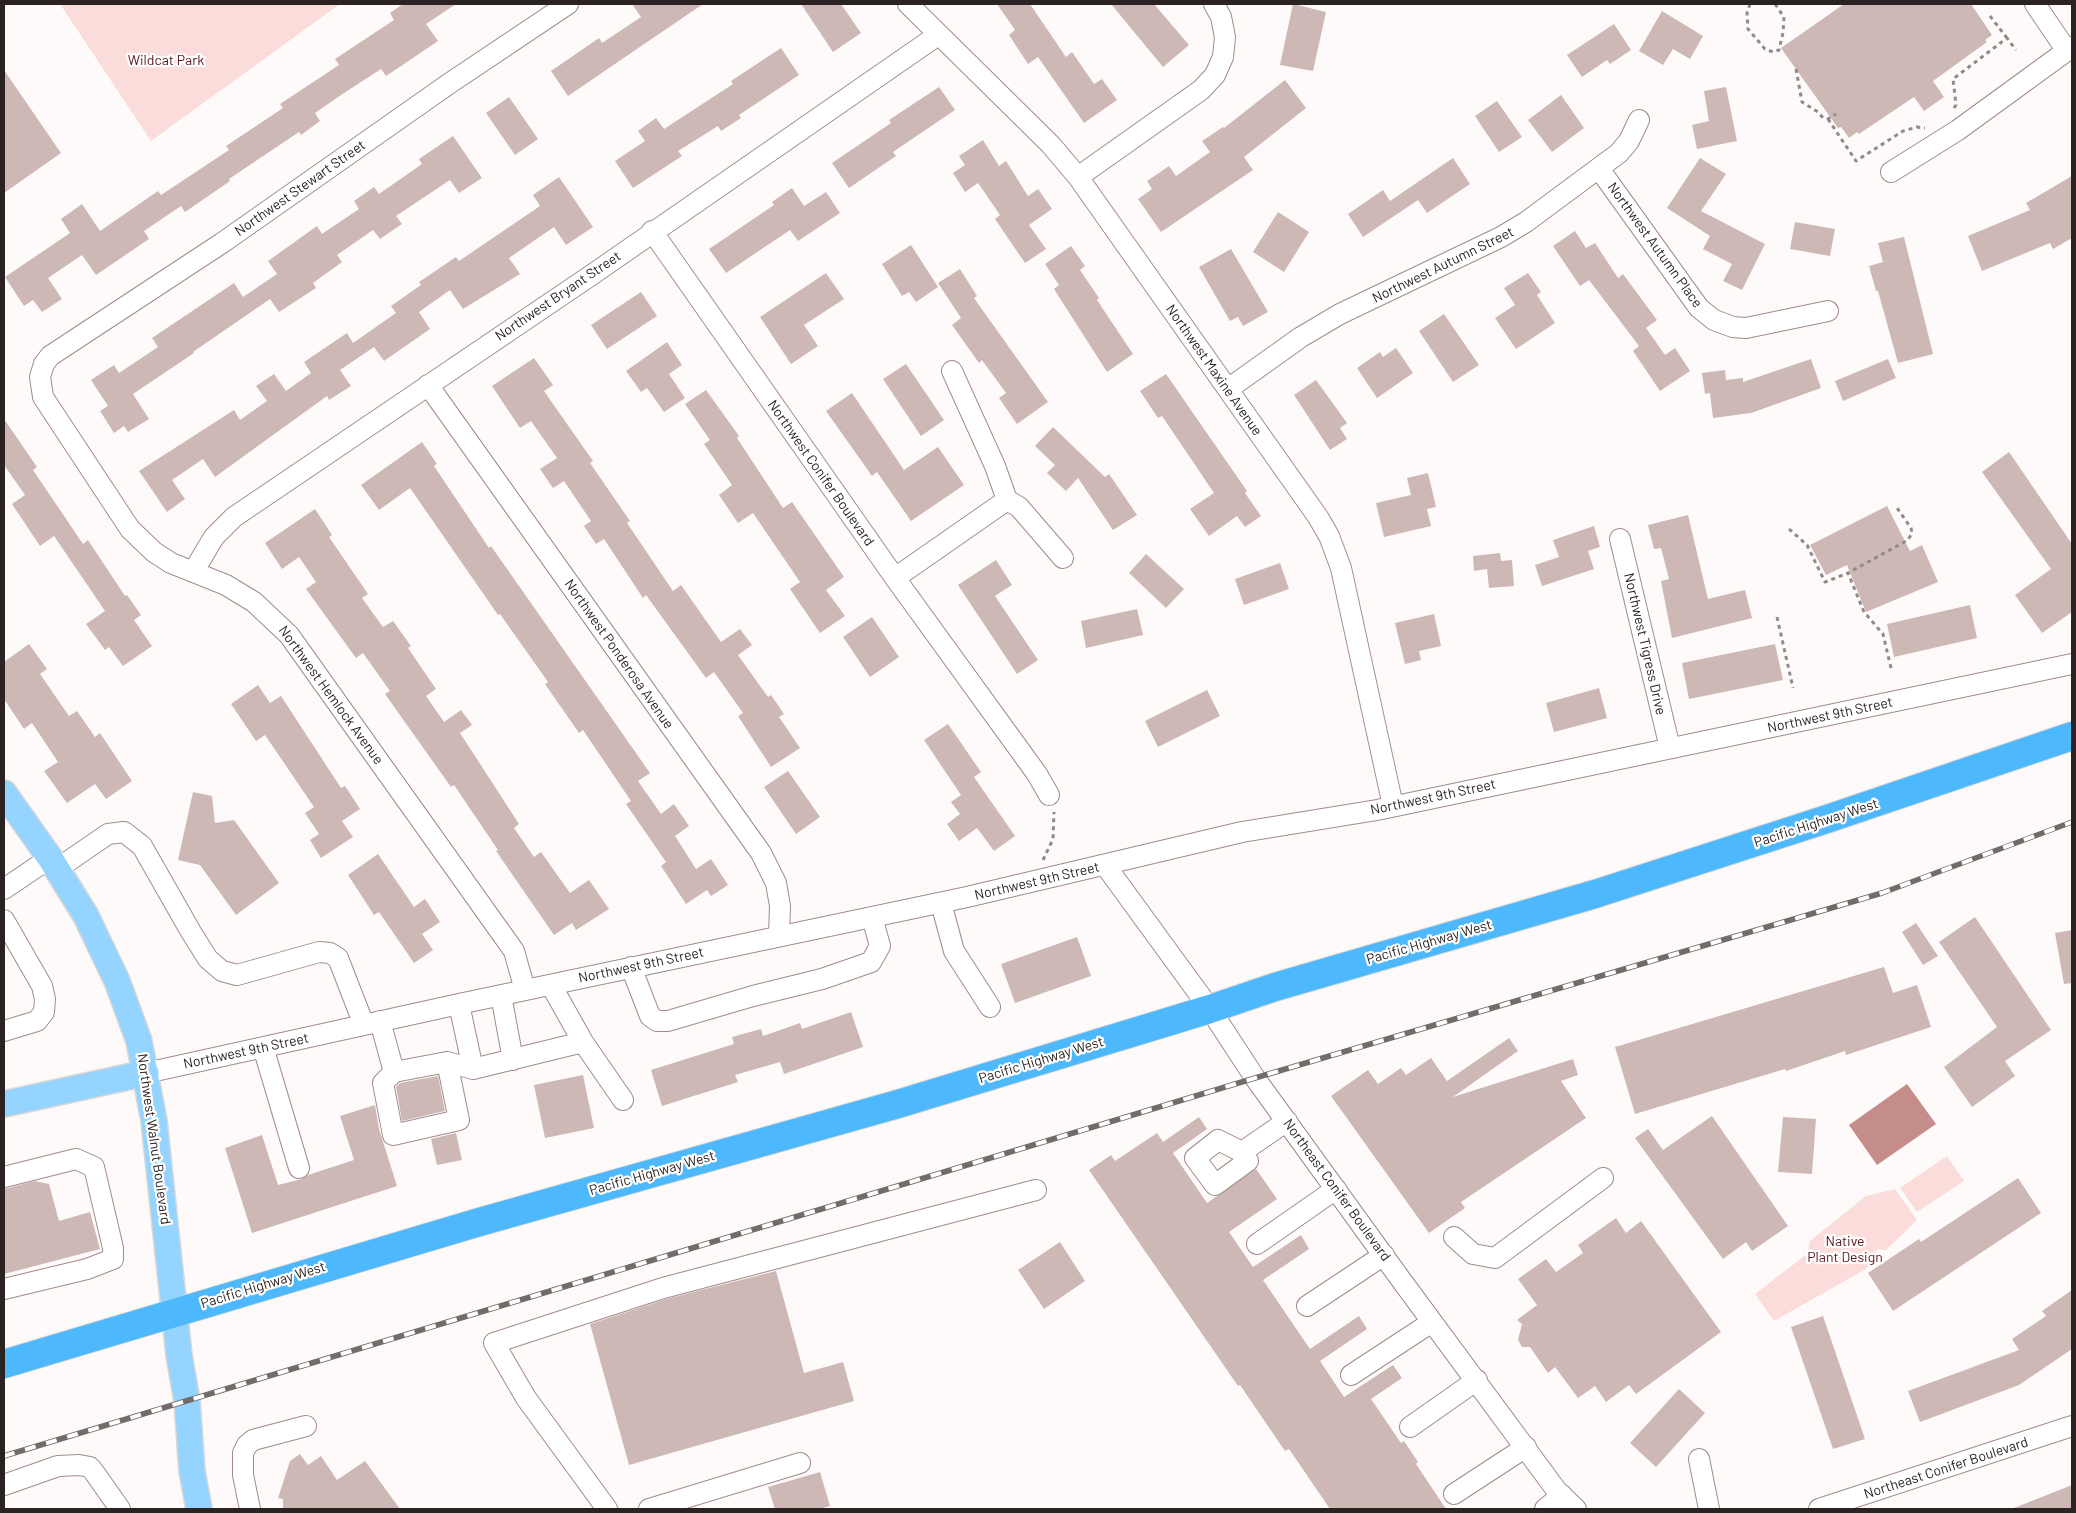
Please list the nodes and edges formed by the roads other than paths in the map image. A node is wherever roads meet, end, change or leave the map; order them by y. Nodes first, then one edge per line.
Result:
1 (568, 4) edge
2 (908, 4) edge
3 (1214, 4) edge
4 (2035, 4) edge
5 (938, 35) junction
6 (2069, 49) edge
7 (1639, 120) dead end
8 (1600, 170) junction
9 (1891, 172) dead end
10 (1078, 177) junction
11 (652, 231) junction
12 (1828, 311) dead end
13 (952, 371) dead end
14 (40, 378) joint
15 (428, 385) junction
16 (1228, 389) junction
17 (1007, 500) junction
18 (1620, 539) dead end
19 (1063, 558) dead end
20 (193, 572) junction
21 (896, 578) junction
22 (2072, 664) edge
23 (2072, 736) edge
24 (1670, 748) junction
25 (4, 793) edge
26 (1049, 795) road end
27 (1393, 806) junction
28 (53, 863) junction
29 (1105, 865) junction
30 (4, 889) edge
31 (941, 903) junction
32 (872, 916) junction
33 (4, 920) edge
34 (780, 935) junction
35 (631, 967) junction
36 (551, 985) junction
37 (525, 990) junction
38 (501, 995) junction
39 (459, 1004) junction
40 (990, 1007) dead end
41 (1210, 1009) junction
42 (372, 1023) junction
43 (4, 1031) edge
44 (582, 1042) junction
45 (263, 1047) junction
46 (513, 1060) junction
47 (447, 1062) junction
48 (473, 1069) junction
49 (394, 1072) junction
50 (146, 1073) junction
51 (623, 1100) dead end
52 (4, 1104) edge
53 (1287, 1121) junction
54 (1242, 1152) dead end
55 (299, 1168) dead end
56 (4, 1177) edge
57 (1604, 1178) dead end
58 (1336, 1189) junction
59 (1036, 1190) dead end
60 (1454, 1237) dead end
61 (1257, 1244) dead end
62 (1384, 1255) junction
63 (4, 1289) edge
64 (1307, 1306) dead end
65 (176, 1312) junction
66 (1432, 1322) junction
67 (4, 1364) edge
68 (1351, 1375) dead end
69 (1477, 1380) junction
70 (306, 1426) dead end
71 (2072, 1426) edge
72 (1410, 1427) dead end
73 (1526, 1447) junction
74 (1699, 1459) dead end
75 (800, 1464) dead end
76 (4, 1486) edge
77 (1454, 1494) dead end
78 (1562, 1495) junction
79 (120, 1509) edge
80 (199, 1509) edge
81 (250, 1509) edge
82 (608, 1509) edge
83 (649, 1509) edge
84 (1546, 1509) edge
85 (1576, 1509) edge
86 (1708, 1509) edge
87 (1819, 1509) edge

1 - 14 street, Northwest Stewart Street
2 - 5 street, Northwest Maxine Avenue
3 - 10 street
4 - 6 street
5 - 10 street, Northwest Maxine Avenue
5 - 11 street, Northwest Bryant Street
6 - 9 street
7 - 8 street, Northwest Autumn Street
8 - 12 street, Northwest Autumn Place
8 - 16 street, Northwest Autumn Street
10 - 16 street, Northwest Maxine Avenue
11 - 15 street, Northwest Bryant Street
11 - 21 street, Northwest Conifer Boulevard
13 - 17 street
14 - 20 street, Northwest Hemlock Avenue
15 - 20 street, Northwest Bryant Street
15 - 34 street, Northwest Ponderosa Avenue
16 - 27 street, Northwest Maxine Avenue
17 - 19 street
17 - 21 street
18 - 24 street, Northwest Tigress Drive
20 - 37 street, Northwest Hemlock Avenue
21 - 26 street, Northwest Conifer Boulevard
22 - 24 street, Northwest 9th Street
23 - 41 highway, Pacific Highway West
24 - 27 street, Northwest 9th Street
25 - 28 main road, Northwest Walnut Boulevard
27 - 29 street, Northwest 9th Street
28 - 30 street
28 - 42 street
28 - 50 main road, Northwest Walnut Boulevard
29 - 31 street, Northwest 9th Street
29 - 41 street, Northeast Conifer Boulevard
31 - 32 street, Northwest 9th Street
31 - 40 street
32 - 34 street, Northwest 9th Street
32 - 35 street
33 - 43 street
34 - 35 street, Northwest 9th Street
35 - 36 street, Northwest 9th Street
36 - 37 street, Northwest 9th Street
36 - 44 street
37 - 38 street, Northwest 9th Street
38 - 39 street, Northwest 9th Street
38 - 46 street
39 - 42 street, Northwest 9th Street
39 - 48 street
41 - 53 street, Northeast Conifer Boulevard
41 - 65 highway, Pacific Highway West
42 - 45 street, Northwest 9th Street
42 - 49 street
44 - 46 street
44 - 51 street
45 - 50 street, Northwest 9th Street
45 - 55 street
46 - 48 street
47 - 48 street
47 - 49 street
47 - 49 street
50 - 52 main road, Northwest 9th Street
50 - 65 main road, Northwest Walnut Boulevard
53 - 54 street
53 - 58 street, Northeast Conifer Boulevard
56 - 63 street
57 - 60 street
58 - 61 street
58 - 62 street, Northeast Conifer Boulevard
59 - 82 street
62 - 64 street
62 - 66 street, Northeast Conifer Boulevard
65 - 67 highway, Pacific Highway West
65 - 80 main road, Northwest Walnut Boulevard
66 - 68 street
66 - 69 street, Northeast Conifer Boulevard
69 - 72 street
69 - 73 street, Northeast Conifer Boulevard
70 - 81 street
71 - 87 street, Northeast Conifer Boulevard
73 - 77 street
73 - 78 street, Northeast Conifer Boulevard
74 - 86 street
75 - 83 street
76 - 79 street
78 - 84 street
78 - 85 street, Northeast Conifer Boulevard

